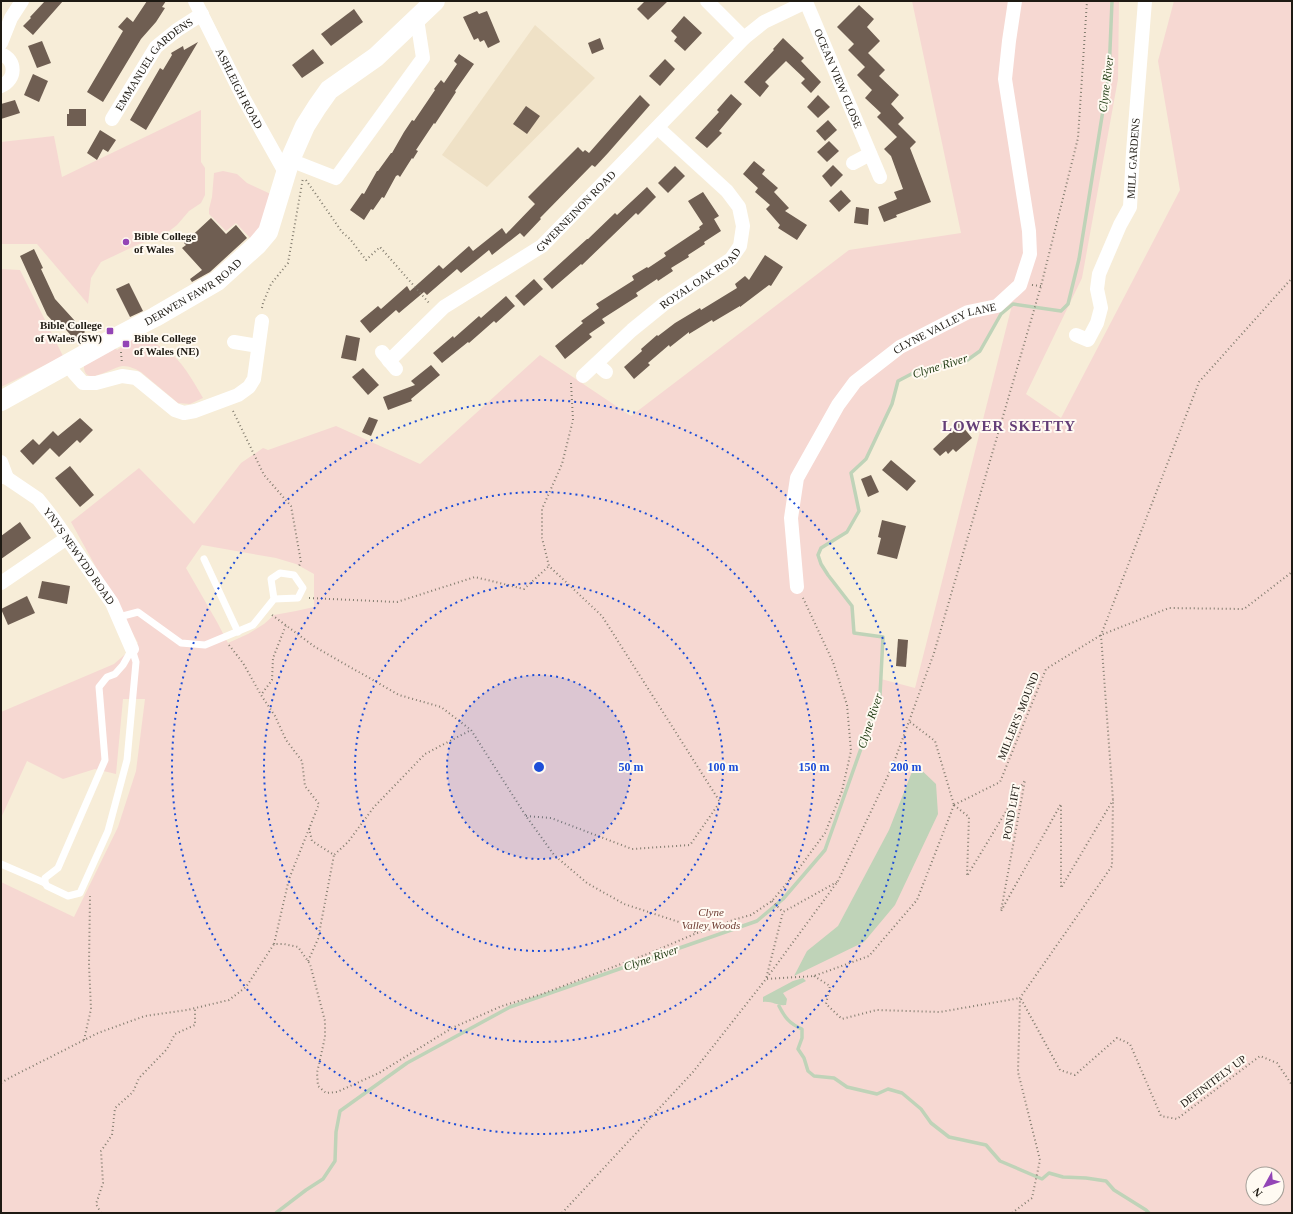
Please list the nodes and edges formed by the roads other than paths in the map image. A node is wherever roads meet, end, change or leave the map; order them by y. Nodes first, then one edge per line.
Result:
1 (22, 1) edge
2 (195, 1) edge
3 (435, 1) edge
4 (707, 1) edge
5 (1015, 1) edge
6 (1145, 1) edge
7 (806, 2) edge
8 (6, 14) edge
9 (202, 14) junction
10 (417, 19) junction
11 (744, 38) junction
12 (1, 43) edge
13 (1, 54) edge
14 (1, 86) edge
15 (112, 119) dead end
16 (658, 128) junction
17 (870, 154) junction
18 (853, 163) dead end
19 (288, 167) junction
20 (880, 177) dead end
21 (262, 322) road end
22 (1076, 335) dead end
23 (234, 342) dead end
24 (258, 346) junction
25 (389, 360) dead end
26 (67, 363) junction
27 (583, 376) road end
28 (1, 401) edge
29 (1, 462) edge
30 (4, 477) edge
31 (67, 538) junction
32 (204, 559) dead end
33 (1, 583) edge
34 (797, 587) road end
35 (274, 599) junction
36 (119, 617) junction
37 (238, 632) junction
38 (132, 648) junction
39 (1, 864) edge
40 (45, 883) junction

1 - 8 street
2 - 9 street, ASHLEIGH ROAD
3 - 10 main road, DERWEN FAWR ROAD
4 - 11 street
5 - 34 street, CLYNE VALLEY LANE
6 - 22 street, MILL GARDENS
7 - 11 street, GWERNEINON ROAD
7 - 17 street, OCEAN VIEW CLOSE
8 - 12 street
9 - 15 street, EMMANUEL GARDENS
9 - 19 street, ASHLEIGH ROAD
10 - 19 main road, DERWEN FAWR ROAD
10 - 19 street
11 - 16 street, GWERNEINON ROAD
13 - 14 street
16 - 25 street, GWERNEINON ROAD
16 - 27 street, ROYAL OAK ROAD
17 - 18 street
17 - 20 street, OCEAN VIEW CLOSE
19 - 26 main road, DERWEN FAWR ROAD
21 - 24 street
23 - 24 street
24 - 26 street
26 - 28 main road, DERWEN FAWR ROAD
29 - 30 street, YNYS NEWYDD ROAD
30 - 31 street, YNYS NEWYDD ROAD
31 - 33 street
31 - 36 street, YNYS NEWYDD ROAD
32 - 37 lane
35 - 35 lane
35 - 37 lane
36 - 37 lane
36 - 38 street, YNYS NEWYDD ROAD
38 - 40 lane
38 - 40 lane
39 - 40 lane

